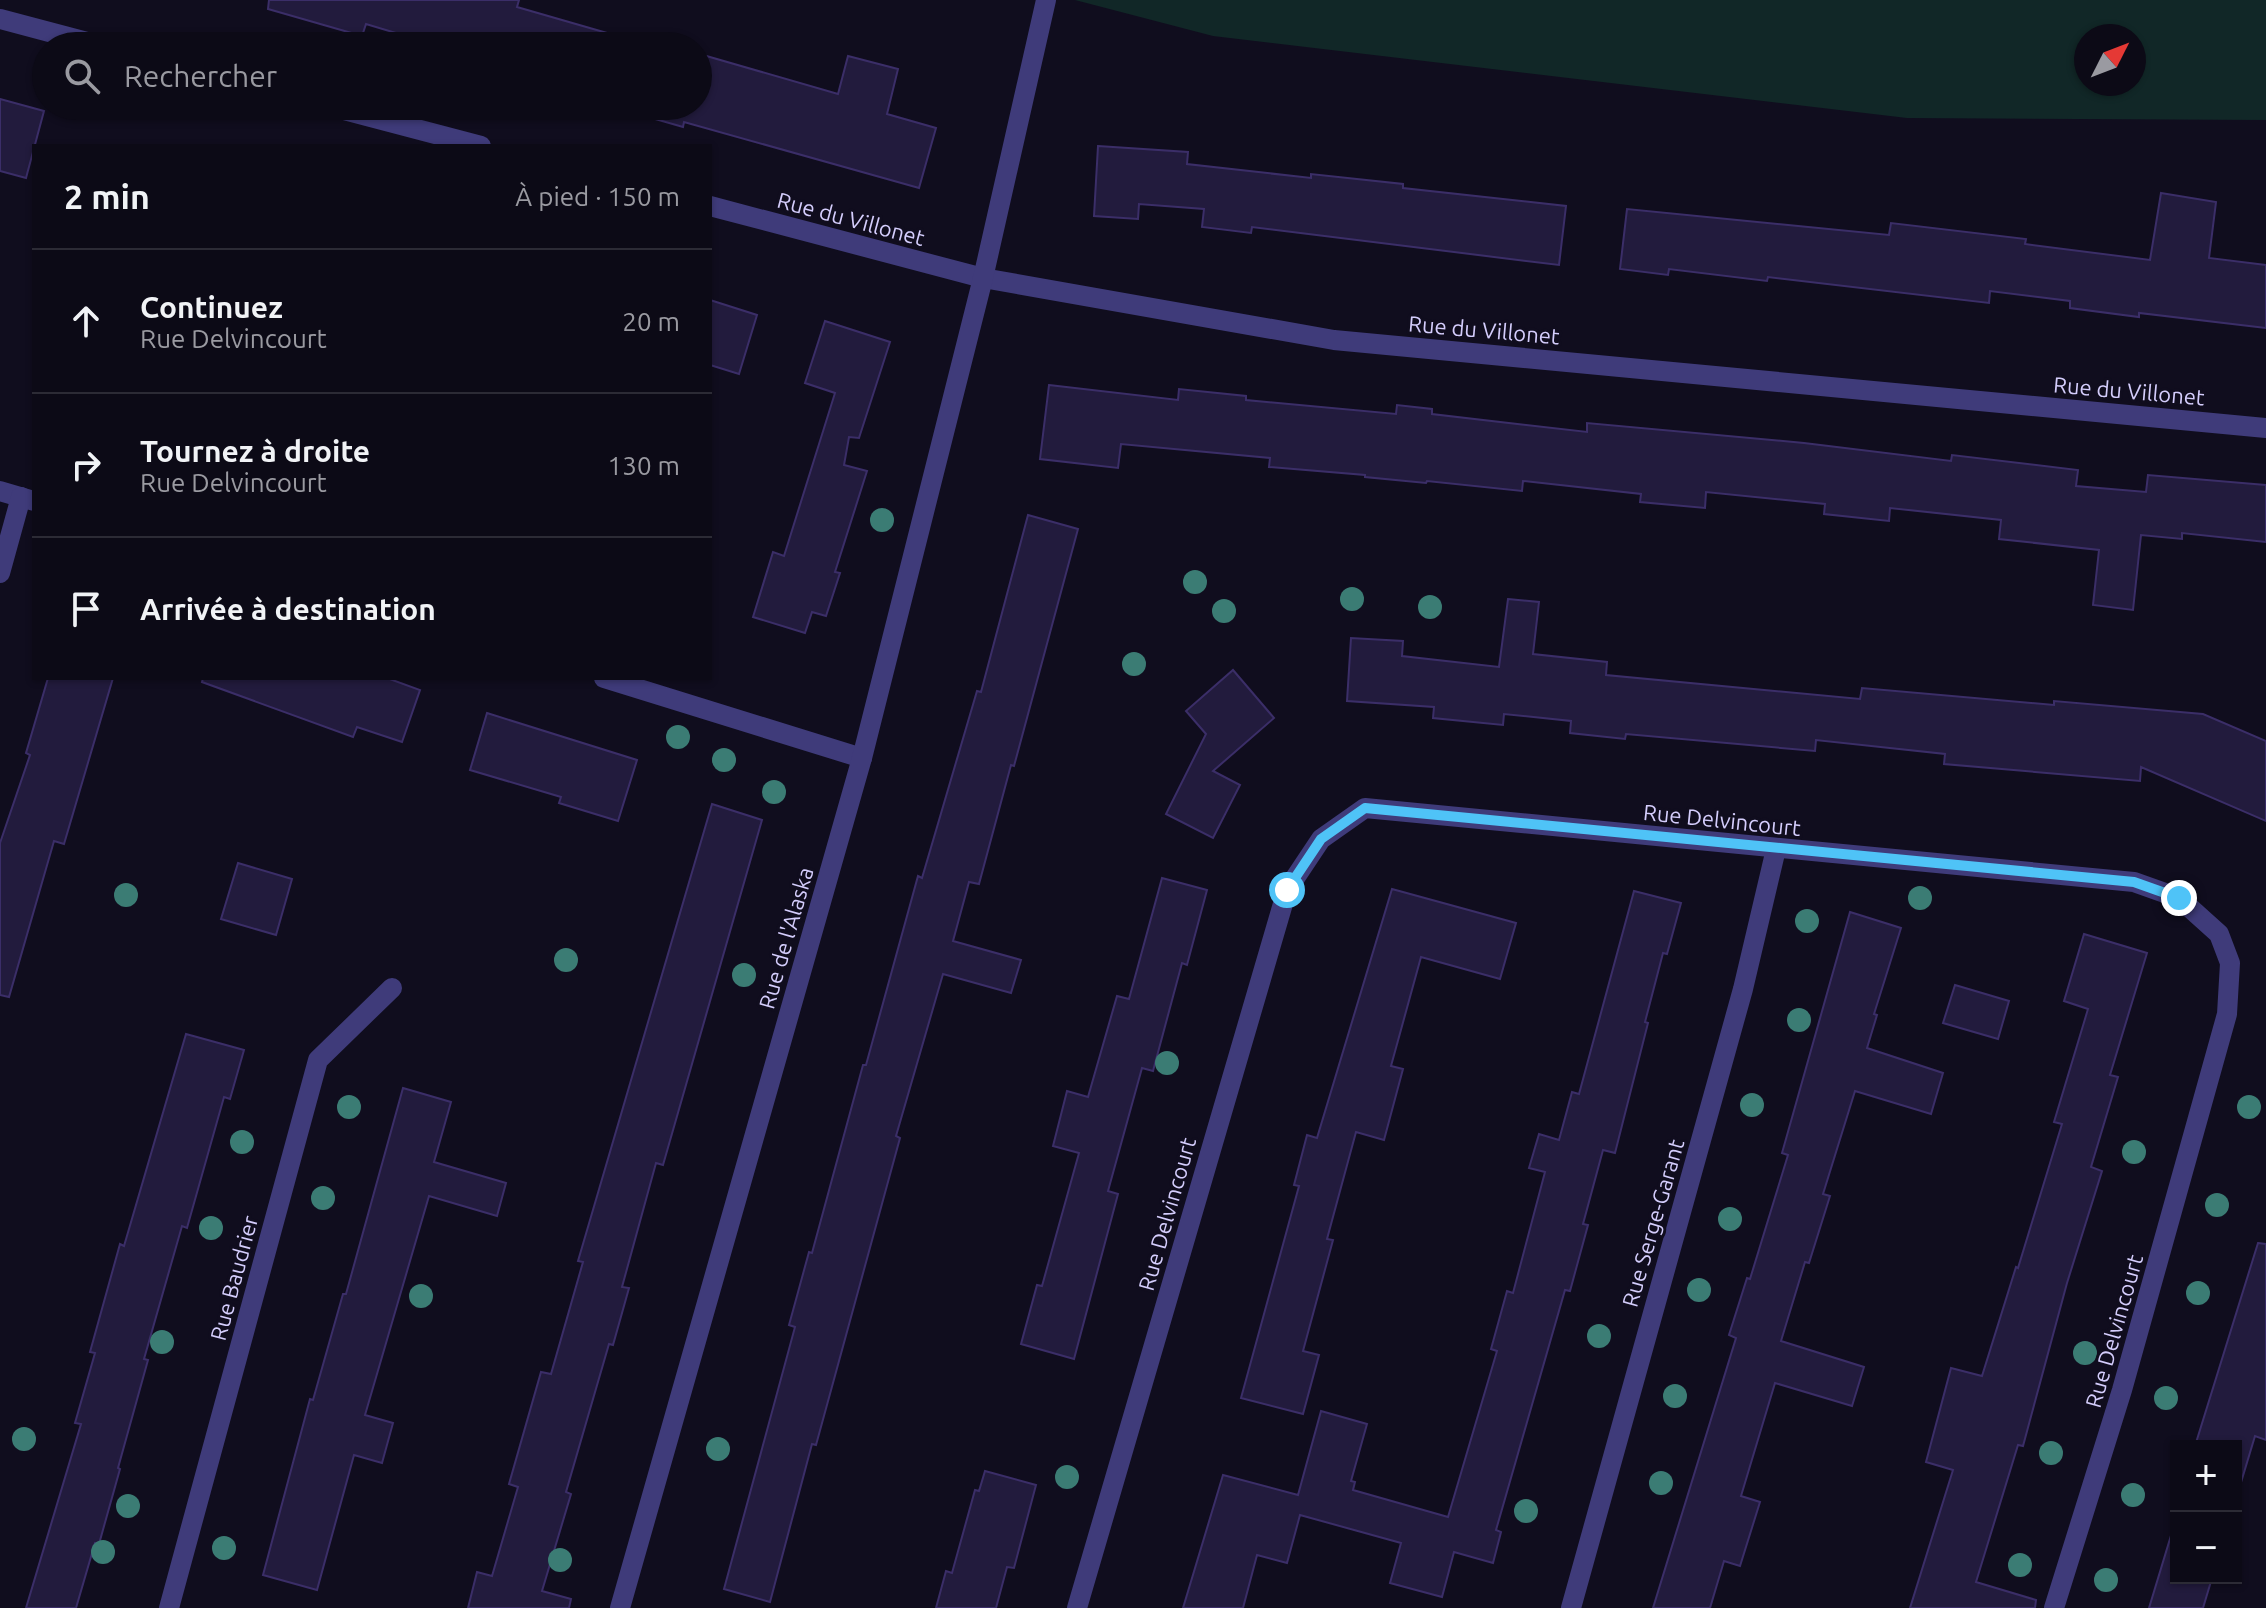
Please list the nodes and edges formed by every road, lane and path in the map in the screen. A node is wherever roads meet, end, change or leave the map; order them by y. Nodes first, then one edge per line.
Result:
1 (1046, 0) edge
2 (0, 19) edge
3 (49, 32) edge
4 (382, 120) edge
5 (473, 144) edge
6 (712, 207) edge
7 (983, 278) junction
8 (2266, 428) edge
9 (0, 491) edge
10 (27, 499) edge
11 (0, 573) edge
12 (610, 680) edge
13 (862, 758) junction
14 (1776, 849) junction
15 (392, 988) dead end
16 (169, 1608) edge
17 (620, 1608) edge
18 (1077, 1608) edge
19 (1571, 1608) edge
20 (2054, 1608) edge

1 - 7 street, Rue de l'Alaska
2 - 3 street
4 - 5 street
6 - 7 street, Rue du Villonet
7 - 8 street, Rue du Villonet
7 - 13 street, Rue de l'Alaska
9 - 10 street
10 - 11 street
12 - 13 street
13 - 17 street, Rue de l'Alaska
14 - 18 street, Rue Delvincourt
14 - 19 street, Rue Serge-Garant
14 - 20 street, Rue Delvincourt
15 - 16 street, Rue Baudrier

